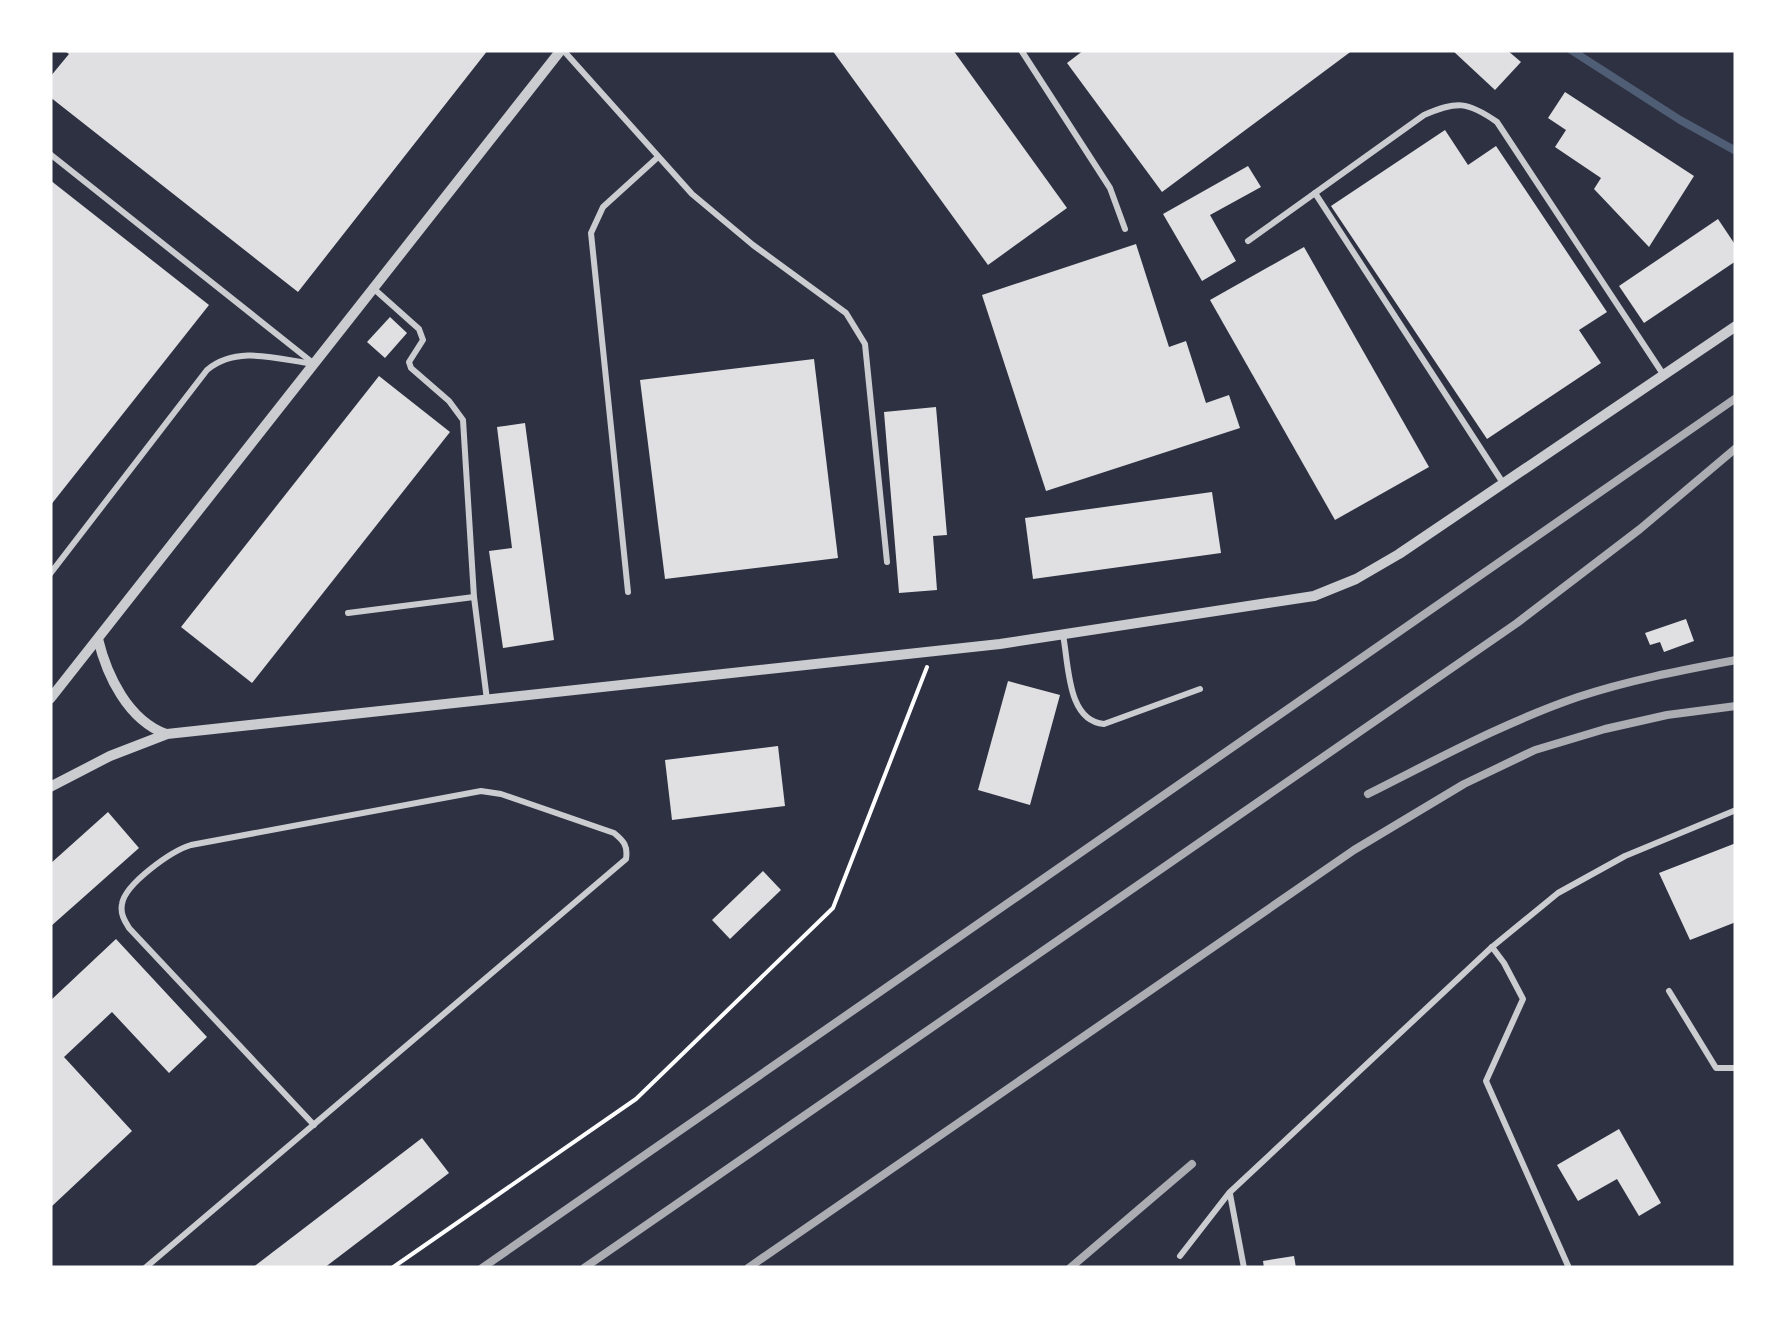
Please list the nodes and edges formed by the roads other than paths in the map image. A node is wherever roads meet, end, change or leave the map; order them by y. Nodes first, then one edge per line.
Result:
1 (562, 50) edge
2 (1021, 50) edge
3 (50, 154) edge
4 (658, 158) junction
5 (1315, 192) junction
6 (1125, 229) dead end
7 (1248, 241) dead end
8 (373, 288) junction
9 (1736, 326) edge
10 (314, 364) junction
11 (1664, 374) junction
12 (1503, 483) junction
13 (887, 562) dead end
14 (50, 574) edge
15 (628, 592) dead end
16 (474, 598) junction
17 (348, 613) dead end
18 (1063, 634) junction
19 (98, 639) junction
20 (1200, 688) dead end
21 (50, 699) edge
22 (488, 701) junction
23 (167, 734) junction
24 (50, 787) edge
25 (1736, 810) edge
26 (1492, 947) junction
27 (1669, 991) dead end
28 (1736, 1068) edge
29 (314, 1125) junction
30 (1229, 1193) junction
31 (1180, 1256) dead end
32 (145, 1268) edge
33 (1244, 1268) edge
34 (1569, 1268) edge

1 - 4 lane
1 - 8 street
2 - 6 lane
3 - 10 lane
4 - 13 lane
4 - 15 lane
5 - 7 lane
5 - 11 lane
5 - 12 lane
8 - 10 street
8 - 16 lane
9 - 11 street
10 - 14 lane
10 - 19 street
11 - 12 street
12 - 18 street
16 - 17 lane
16 - 22 lane
18 - 20 lane
18 - 22 street
19 - 21 street
19 - 23 street
22 - 23 street
23 - 24 street
25 - 26 lane
26 - 30 lane
26 - 34 lane
27 - 28 lane
29 - 29 lane
29 - 32 lane
30 - 31 lane
30 - 33 lane

